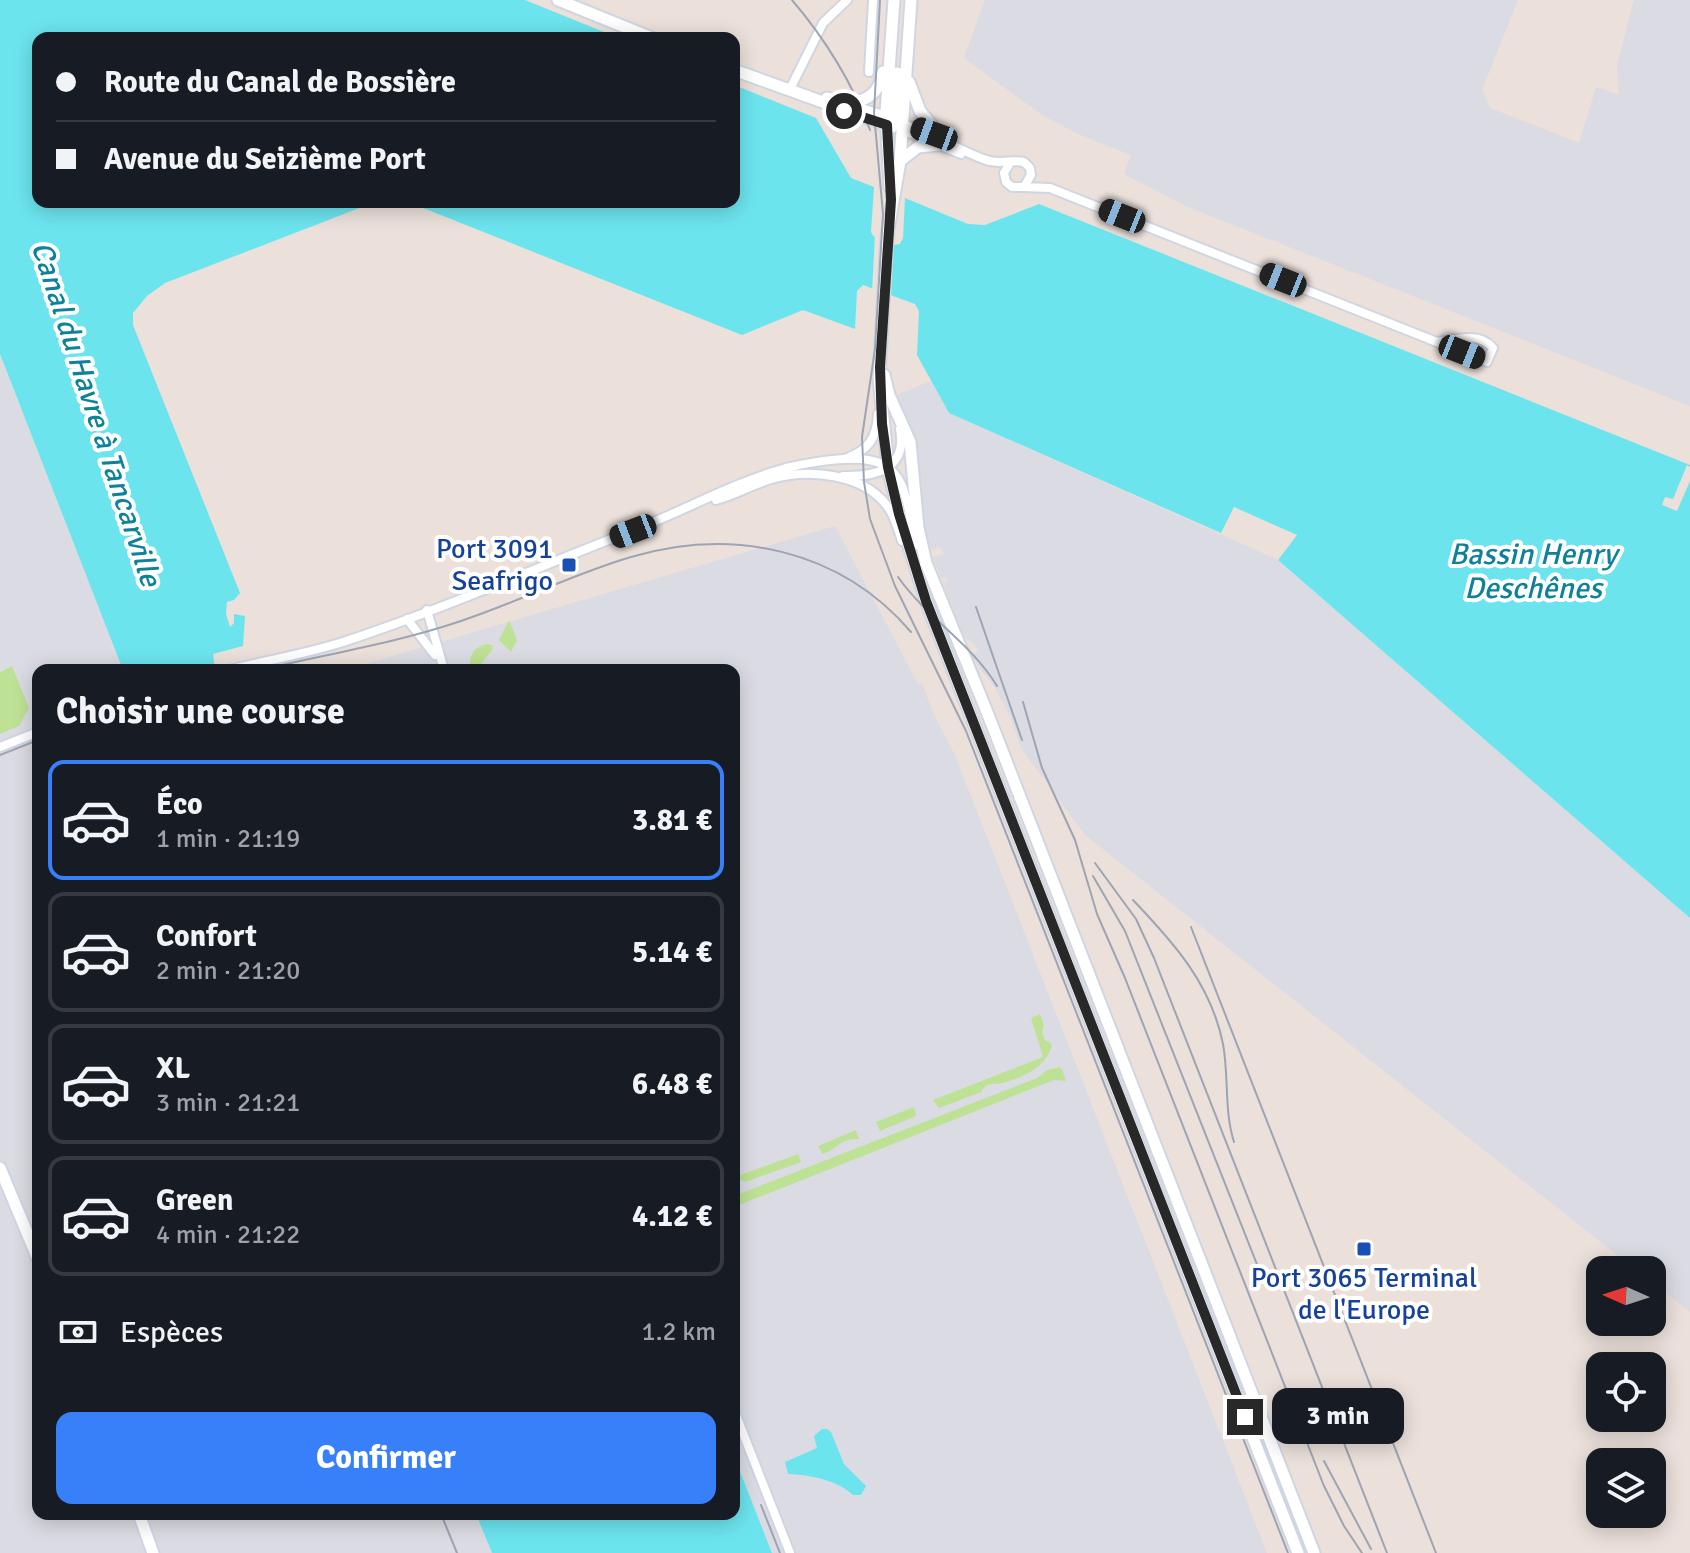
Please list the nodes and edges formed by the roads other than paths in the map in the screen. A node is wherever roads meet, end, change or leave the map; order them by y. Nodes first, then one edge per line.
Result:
1 (558, 0) edge
2 (847, 0) edge
3 (873, 0) edge
4 (888, 0) edge
5 (896, 0) edge
6 (911, 0) edge
7 (637, 32) edge
8 (907, 67) junction
9 (740, 72) edge
10 (869, 72) dead end
11 (793, 91) junction
12 (841, 102) junction
13 (895, 123) junction
14 (942, 144) junction
15 (894, 162) junction
16 (1010, 163) junction
17 (1031, 171) junction
18 (1004, 178) junction
19 (1024, 187) junction
20 (1050, 188) junction
21 (1437, 342) junction
22 (881, 354) junction
23 (879, 378) junction
24 (896, 412) junction
25 (837, 460) junction
26 (888, 467) junction
27 (826, 475) junction
28 (696, 505) junction
29 (926, 563) junction
30 (926, 601) junction
31 (427, 610) junction
32 (407, 619) junction
33 (250, 664) edge
34 (441, 664) edge
35 (441, 664) edge
36 (32, 734) edge
37 (0, 747) edge
38 (0, 1168) edge
39 (32, 1245) edge
40 (740, 1425) edge
41 (141, 1520) edge
42 (153, 1553) edge
43 (790, 1553) edge
44 (1298, 1553) edge
45 (1314, 1553) edge

1 - 7 main road
2 - 11 street
3 - 10 street
4 - 12 main road
5 - 13 main road
6 - 8 main road
8 - 13 main road
8 - 14 main road
9 - 11 main road
11 - 12 main road
11 - 13 main road
11 - 15 main road
12 - 13 main road
13 - 14 street
13 - 15 main road
14 - 15 main road
14 - 16 street
14 - 18 street
15 - 22 main road
16 - 17 street
16 - 18 street
17 - 19 street
17 - 20 street
18 - 19 street
19 - 20 street
20 - 21 street
21 - 21 street
22 - 23 main road
22 - 24 main road
23 - 25 street
23 - 26 main road
24 - 26 street
24 - 29 main road
25 - 26 street
25 - 28 street
26 - 27 street
26 - 29 street
26 - 30 main road
27 - 28 street
27 - 30 street
28 - 31 street
29 - 45 main road
30 - 44 main road
31 - 32 street
31 - 34 street
32 - 33 street
32 - 35 street
36 - 37 street
38 - 39 main road
40 - 43 street
41 - 42 main road

